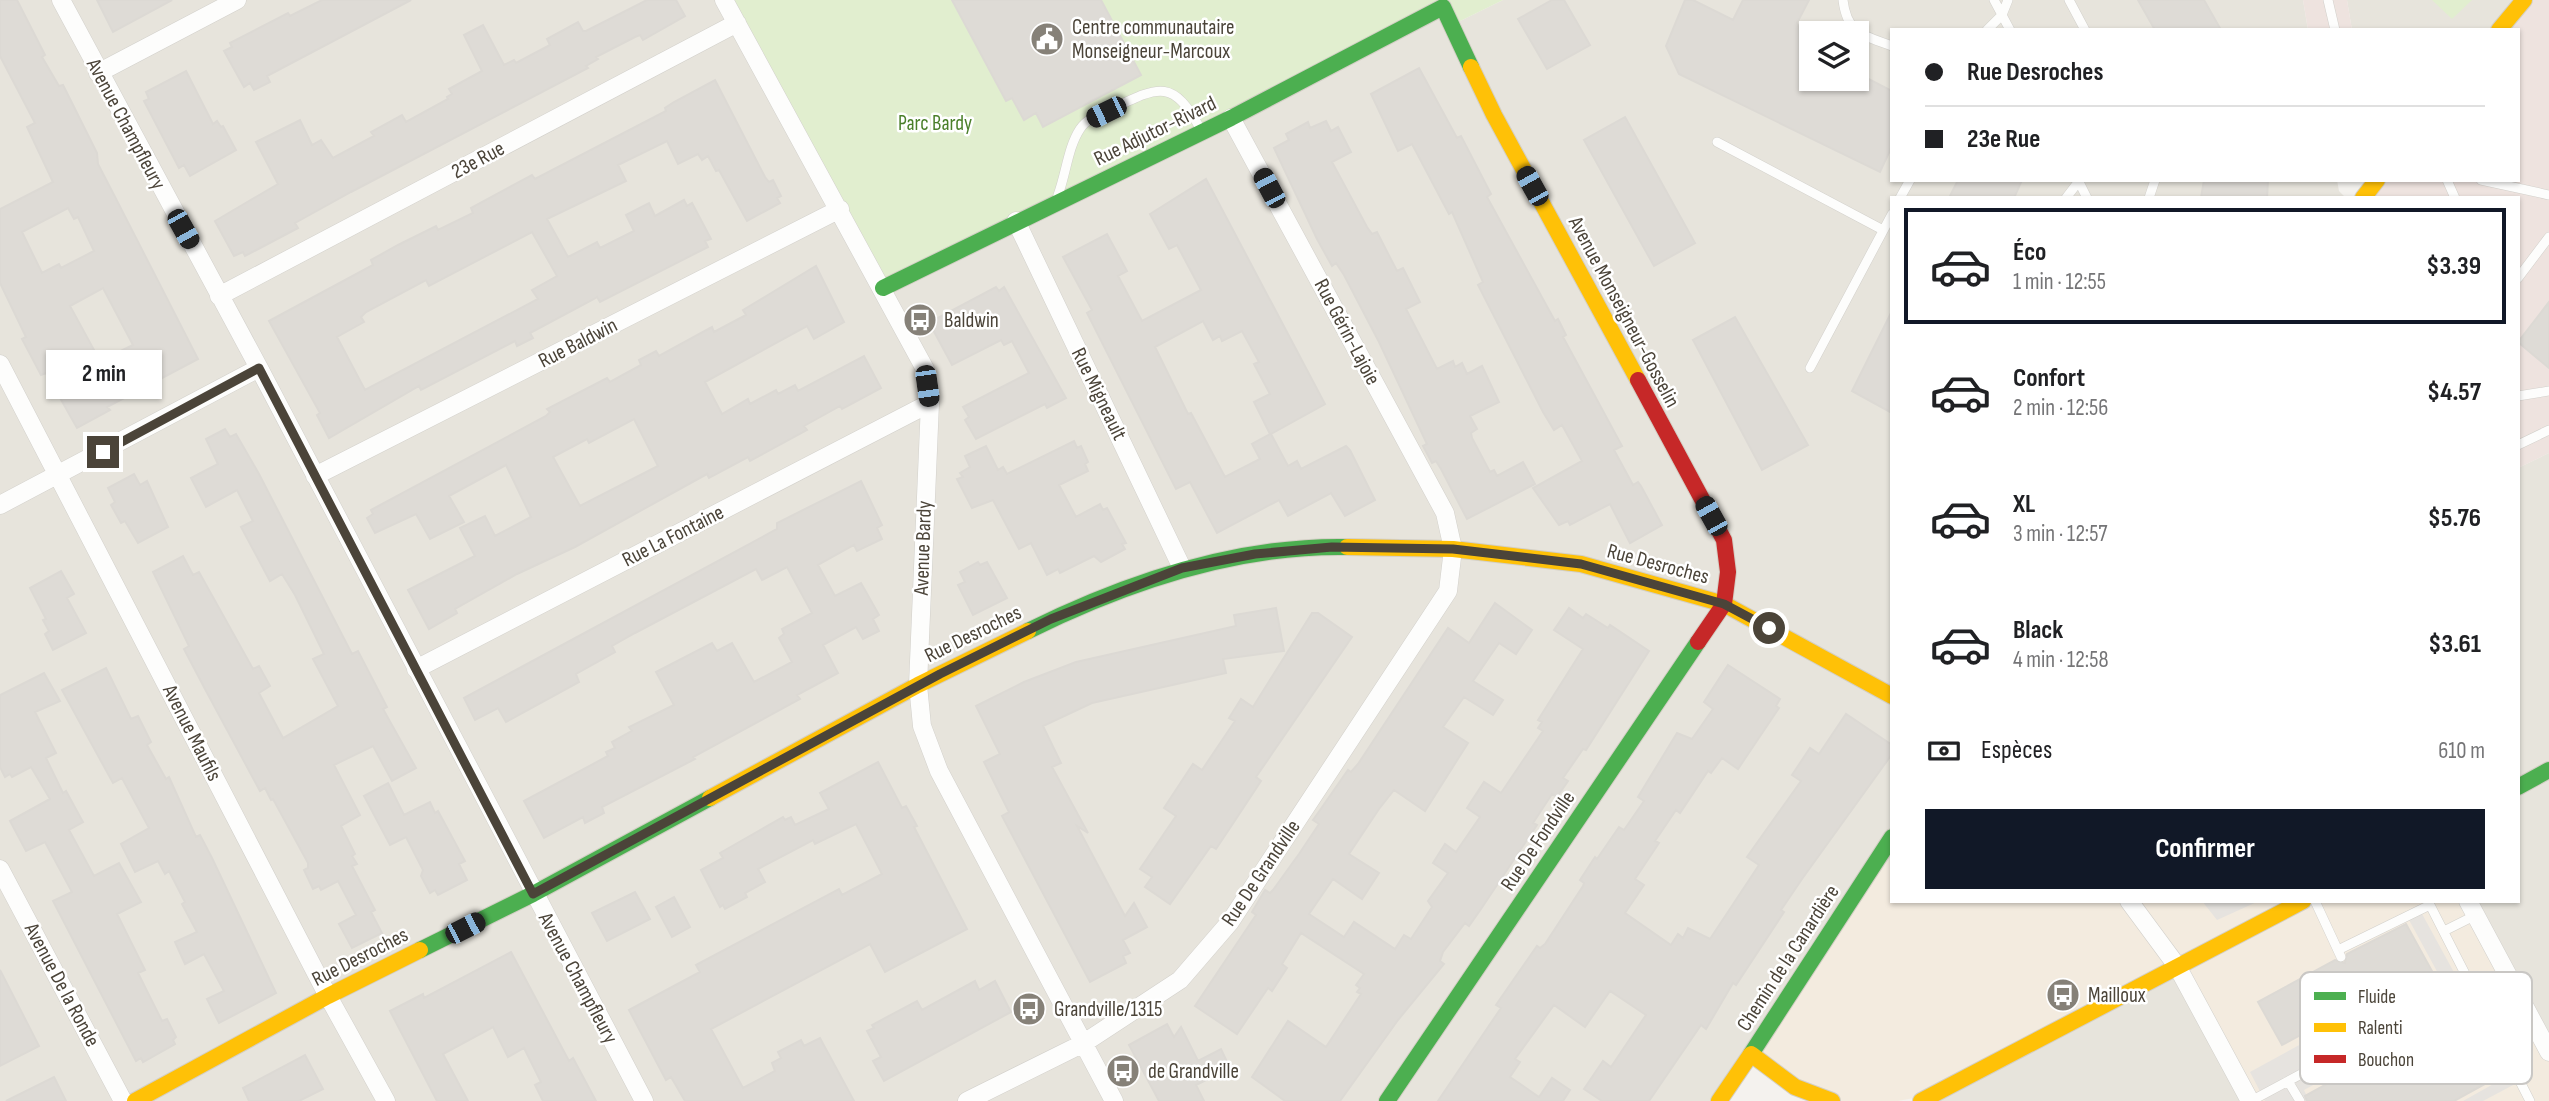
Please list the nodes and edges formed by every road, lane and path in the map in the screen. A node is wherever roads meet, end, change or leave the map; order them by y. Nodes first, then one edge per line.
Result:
1 (61, 0) edge
2 (237, 0) edge
3 (724, 0) edge
4 (1843, 0) edge
5 (1994, 0) edge
6 (2008, 0) edge
7 (2069, 0) edge
8 (2328, 0) edge
9 (2524, 0) edge
10 (1444, 3) edge
11 (2002, 15) junction
12 (737, 23) junction
13 (1989, 28) edge
14 (2009, 28) edge
15 (2084, 28) edge
16 (2335, 28) edge
17 (2501, 28) edge
18 (1890, 45) edge
19 (99, 73) junction
20 (1231, 118) junction
21 (1202, 132) junction
22 (1717, 142) dead end
23 (2490, 182) edge
24 (2549, 195) edge
25 (1056, 202) junction
26 (840, 209) junction
27 (1890, 218) edge
28 (1016, 221) junction
29 (1883, 230) junction
30 (2549, 237) edge
31 (2520, 275) edge
32 (883, 288) junction
33 (219, 296) junction
34 (0, 364) edge
35 (259, 368) junction
36 (1810, 368) dead end
37 (2549, 391) edge
38 (2520, 396) edge
39 (930, 403) junction
40 (2549, 430) edge
41 (2520, 444) edge
42 (58, 475) junction
43 (315, 476) junction
44 (0, 505) edge
45 (1453, 549) junction
46 (1182, 568) junction
47 (1724, 604) junction
48 (416, 669) junction
49 (918, 685) junction
50 (1890, 695) edge
51 (2549, 770) edge
52 (2520, 786) edge
53 (1890, 840) edge
54 (0, 869) edge
55 (533, 894) junction
56 (2130, 903) edge
57 (2298, 903) edge
58 (2316, 903) edge
59 (2472, 908) edge
60 (2444, 931) junction
61 (2177, 965) junction
62 (2465, 972) edge
63 (2506, 972) edge
64 (328, 996) junction
65 (2532, 1020) edge
66 (1084, 1043) junction
67 (2549, 1052) edge
68 (1751, 1054) junction
69 (2300, 1075) edge
70 (2288, 1081) junction
71 (2521, 1084) edge
72 (1920, 1098) edge
73 (123, 1101) edge
74 (135, 1101) edge
75 (386, 1101) edge
76 (645, 1101) edge
77 (967, 1101) edge
78 (1114, 1101) edge
79 (1387, 1101) edge
80 (1719, 1101) edge
81 (1832, 1101) edge
82 (2251, 1101) edge
83 (2300, 1101) edge
84 (2530, 1101) edge

1 - 19 street, Avenue Champfleury
2 - 19 street
3 - 12 street, Avenue Bardy
4 - 18 lane
5 - 11 lane
6 - 11 lane
7 - 15 lane
8 - 16 lane
9 - 17 street
10 - 20 street, Rue Adjutor-Rivard
10 - 47 street, Avenue Monseigneur-Gosselin
11 - 13 lane
11 - 14 lane
12 - 26 street, Avenue Bardy
12 - 33 street, 23e Rue
19 - 33 street, Avenue Champfleury
20 - 21 street, Rue Adjutor-Rivard
20 - 45 street, Rue Gérin-Lajoie
21 - 25 street, Rue Adjutor-Rivard
21 - 25 lane
22 - 29 lane
23 - 24 lane
25 - 28 street, Rue Adjutor-Rivard
26 - 32 street, Avenue Bardy
26 - 43 street, Rue Baldwin
27 - 29 lane
28 - 32 street, Rue Adjutor-Rivard
28 - 46 street, Rue Migneault
29 - 36 lane
30 - 31 lane
32 - 39 street, Avenue Bardy
33 - 35 street, Avenue Champfleury
34 - 42 street, Avenue Maufils
35 - 42 street
35 - 43 street, Avenue Champfleury
37 - 38 lane
39 - 48 street, Rue La Fontaine
39 - 49 street, Avenue Bardy
40 - 41 lane
42 - 44 street
42 - 64 street, Avenue Maufils
43 - 48 street, Avenue Champfleury
45 - 46 street, Rue Desroches
45 - 47 street, Rue Desroches
45 - 66 street, Rue De Grandville
46 - 49 street, Rue Desroches
47 - 50 street, Rue Desroches
47 - 79 street, Rue De Fondville
48 - 55 street, Avenue Champfleury
49 - 55 street, Rue Desroches
49 - 66 street, Avenue Bardy
51 - 52 street
53 - 68 street, Chemin de la Canardière
54 - 73 street, Avenue De la Ronde
55 - 64 street, Rue Desroches
55 - 76 street, Avenue Champfleury
56 - 61 street
57 - 61 street
58 - 60 lane
59 - 60 lane
59 - 63 street
60 - 62 lane
61 - 72 street
61 - 82 street
64 - 74 street, Rue Desroches
64 - 75 street, Avenue Maufils
65 - 67 street
66 - 77 street, Rue De Grandville
66 - 78 street, Avenue Bardy
68 - 80 street, Chemin de la Canardière
68 - 81 street
69 - 70 lane
70 - 82 lane
70 - 83 lane
71 - 84 lane

